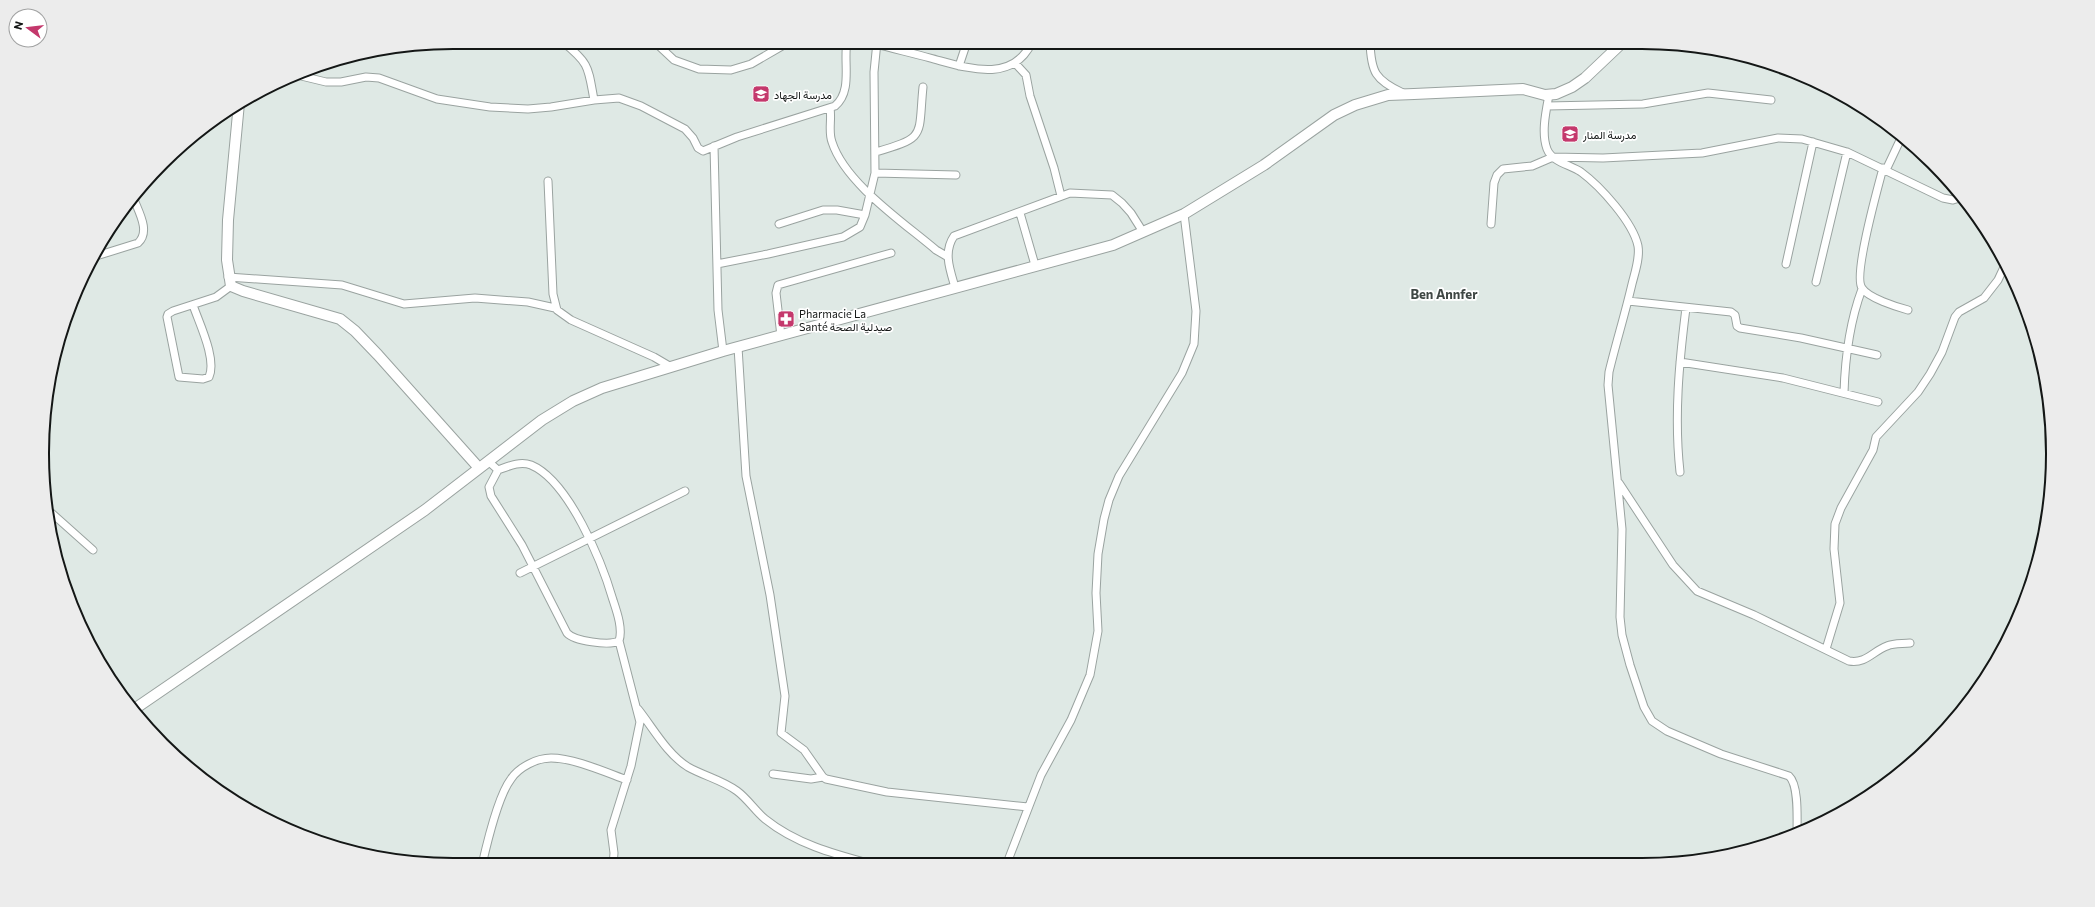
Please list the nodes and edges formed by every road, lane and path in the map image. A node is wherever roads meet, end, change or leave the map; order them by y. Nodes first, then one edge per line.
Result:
1 (571, 49) edge
2 (662, 49) edge
3 (777, 49) edge
4 (846, 49) edge
5 (876, 49) edge
6 (897, 49) edge
7 (965, 49) edge
8 (1028, 49) edge
9 (1371, 49) edge
10 (1613, 49) edge
11 (901, 50) joint
12 (1015, 63) junction
13 (959, 66) junction
14 (306, 77) edge
15 (923, 87) dead end
16 (1405, 94) junction
17 (1549, 95) junction
18 (594, 100) junction
19 (1771, 100) dead end
20 (1547, 106) junction
21 (830, 108) junction
22 (238, 111) edge
23 (1813, 142) junction
24 (1899, 142) edge
25 (714, 146) junction
26 (876, 152) junction
27 (1846, 152) junction
28 (1553, 158) junction
29 (1884, 169) junction
30 (875, 173) junction
31 (956, 175) dead end
32 (548, 181) dead end
33 (870, 195) junction
34 (1061, 196) junction
35 (1956, 199) edge
36 (135, 204) edge
37 (1020, 212) junction
38 (1184, 214) junction
39 (865, 215) junction
40 (779, 224) dead end
41 (1491, 224) dead end
42 (1143, 232) junction
43 (891, 253) dead end
44 (101, 254) edge
45 (948, 257) junction
46 (716, 264) junction
47 (1786, 264) dead end
48 (1035, 265) junction
49 (2002, 271) edge
50 (230, 282) junction
51 (1816, 282) dead end
52 (955, 286) junction
53 (1862, 289) junction
54 (1628, 301) junction
55 (193, 305) junction
56 (555, 308) junction
57 (1686, 308) junction
58 (1908, 310) dead end
59 (781, 336) junction
60 (738, 347) junction
61 (1848, 348) junction
62 (723, 351) junction
63 (1877, 355) dead end
64 (1680, 362) junction
65 (671, 367) junction
66 (1844, 393) junction
67 (1878, 402) dead end
68 (488, 461) junction
69 (480, 468) junction
70 (498, 470) junction
71 (1680, 472) dead end
72 (1618, 482) junction
73 (685, 491) dead end
74 (54, 514) edge
75 (589, 538) junction
76 (93, 550) dead end
77 (533, 566) junction
78 (520, 573) dead end
79 (619, 641) junction
80 (1910, 643) dead end
81 (1826, 649) junction
82 (139, 707) edge
83 (638, 709) junction
84 (773, 774) dead end
85 (823, 777) junction
86 (627, 780) junction
87 (1028, 807) junction
88 (1797, 827) edge
89 (484, 858) edge
90 (613, 858) edge
91 (852, 858) edge
92 (1009, 858) edge

1 - 18 street
2 - 3 street
4 - 21 street
5 - 26 street
6 - 11 street
7 - 13 street
8 - 12 street
9 - 16 street
10 - 17 street
11 - 13 street
12 - 13 street
12 - 34 street
14 - 18 street
15 - 26 street
16 - 17 street
16 - 38 street
17 - 20 street
18 - 25 street
19 - 20 street
20 - 28 street
21 - 25 street
21 - 33 street
22 - 50 street
23 - 27 street
23 - 28 street
23 - 47 street
24 - 29 street
25 - 46 street
26 - 30 street
27 - 29 street
27 - 51 street
28 - 41 street
28 - 54 street
29 - 35 street
29 - 53 street
30 - 31 street
30 - 33 street
32 - 56 street
33 - 39 street
33 - 45 street
34 - 37 street
34 - 42 street
36 - 44 street
37 - 45 street
37 - 48 street
38 - 42 street
38 - 87 street
39 - 40 street
39 - 46 street
42 - 48 street
43 - 59 street
45 - 52 street
46 - 62 street
48 - 52 street
49 - 81 street
50 - 55 street
50 - 56 street
50 - 69 street
52 - 59 street
53 - 58 street
53 - 61 street
54 - 57 street
54 - 72 street
55 - 55 street
56 - 65 street
57 - 61 street
57 - 64 street
59 - 60 street
60 - 62 street
60 - 85 street
61 - 63 street
61 - 66 street
62 - 65 street
64 - 66 street
64 - 71 street
65 - 68 street
66 - 67 street
68 - 69 street
68 - 70 street
69 - 82 street
70 - 75 street
70 - 77 street
72 - 81 street
72 - 88 street
73 - 75 street
74 - 76 street
75 - 77 street
75 - 79 street
77 - 78 street
77 - 79 street
79 - 83 street
80 - 81 street
83 - 86 street
83 - 91 street
84 - 85 street
85 - 87 street
86 - 89 street
86 - 90 street
87 - 92 street

